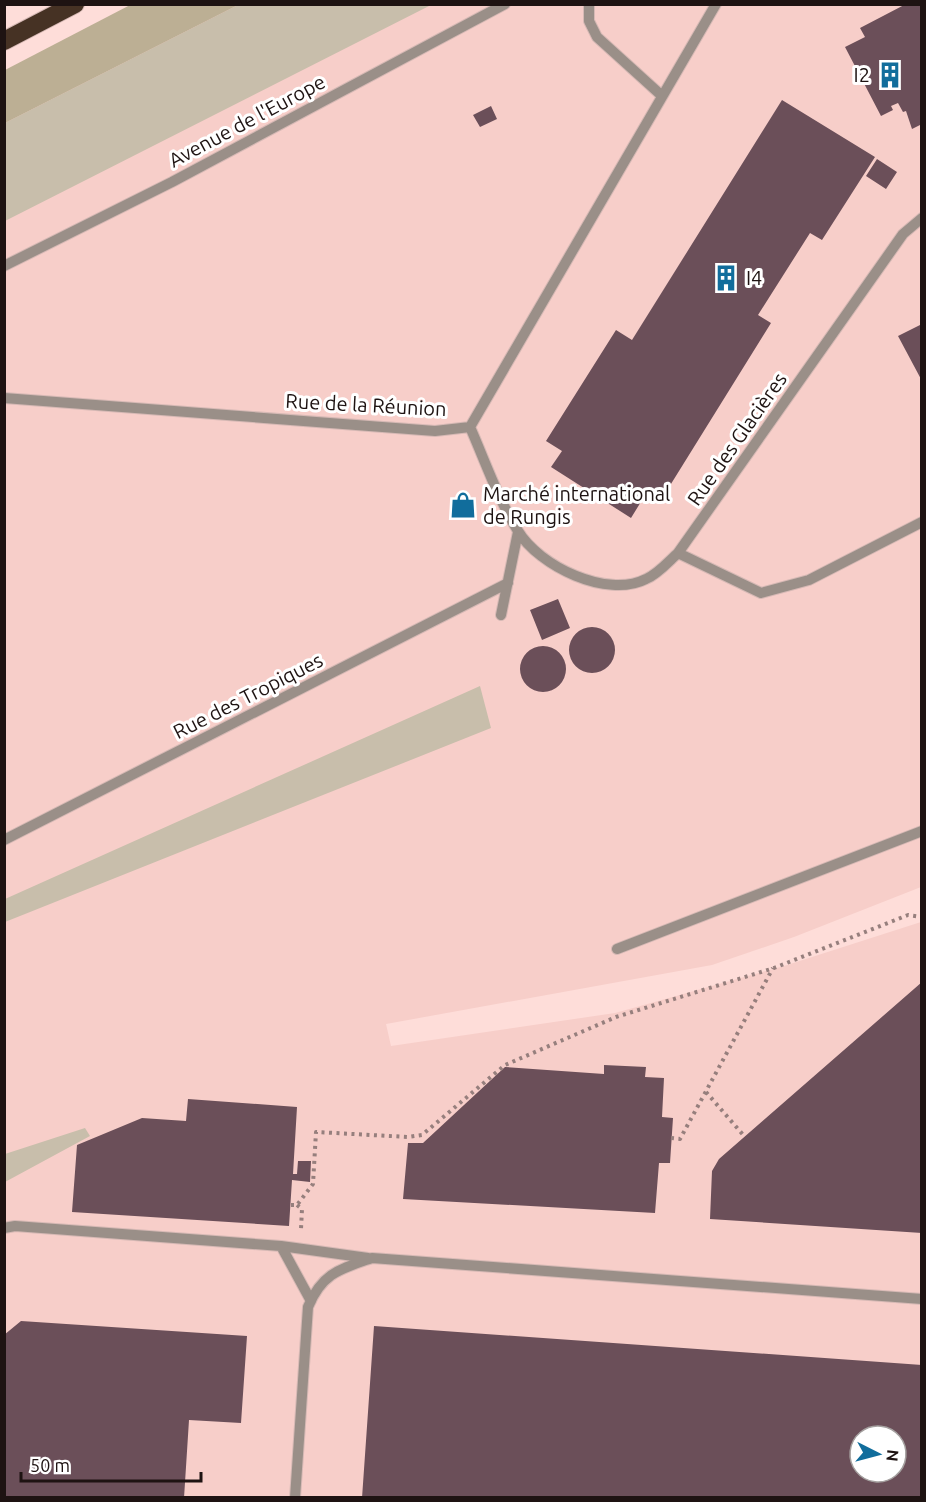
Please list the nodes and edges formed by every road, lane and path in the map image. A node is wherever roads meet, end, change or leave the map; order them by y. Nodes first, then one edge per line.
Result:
1 (75, 4) edge
2 (505, 4) edge
3 (589, 4) edge
4 (716, 4) edge
5 (4, 41) edge
6 (661, 95) junction
7 (921, 218) edge
8 (4, 266) edge
9 (4, 398) edge
10 (470, 427) junction
11 (921, 522) edge
12 (518, 532) junction
13 (678, 553) junction
14 (508, 584) junction
15 (501, 615) dead end
16 (921, 831) edge
17 (4, 840) edge
18 (921, 917) edge
19 (617, 949) dead end
20 (774, 968) junction
21 (706, 1092) junction
22 (745, 1137) dead end
23 (671, 1138) dead end
24 (291, 1205) dead end
25 (297, 1205) junction
26 (4, 1228) edge
27 (301, 1229) dead end
28 (281, 1246) junction
29 (372, 1258) junction
30 (921, 1299) edge
31 (311, 1301) junction
32 (295, 1497) edge

1 - 5 highway
2 - 8 lane, Avenue de l'Europe
3 - 6 lane
4 - 6 lane, Rue de la Réunion
6 - 10 lane, Rue de la Réunion
7 - 13 lane, Rue des Glacières
9 - 10 lane, Rue de la Réunion
10 - 12 lane, Rue des Glacières
11 - 13 lane
12 - 13 lane, Rue des Glacières
12 - 14 lane
14 - 15 lane
14 - 17 lane, Rue des Tropiques
16 - 19 lane
18 - 20 path
20 - 21 path
20 - 25 path
21 - 22 path
21 - 23 path
24 - 25 path
25 - 27 path
26 - 28 lane
28 - 29 lane
28 - 31 lane
29 - 30 lane
29 - 31 lane
31 - 32 lane

